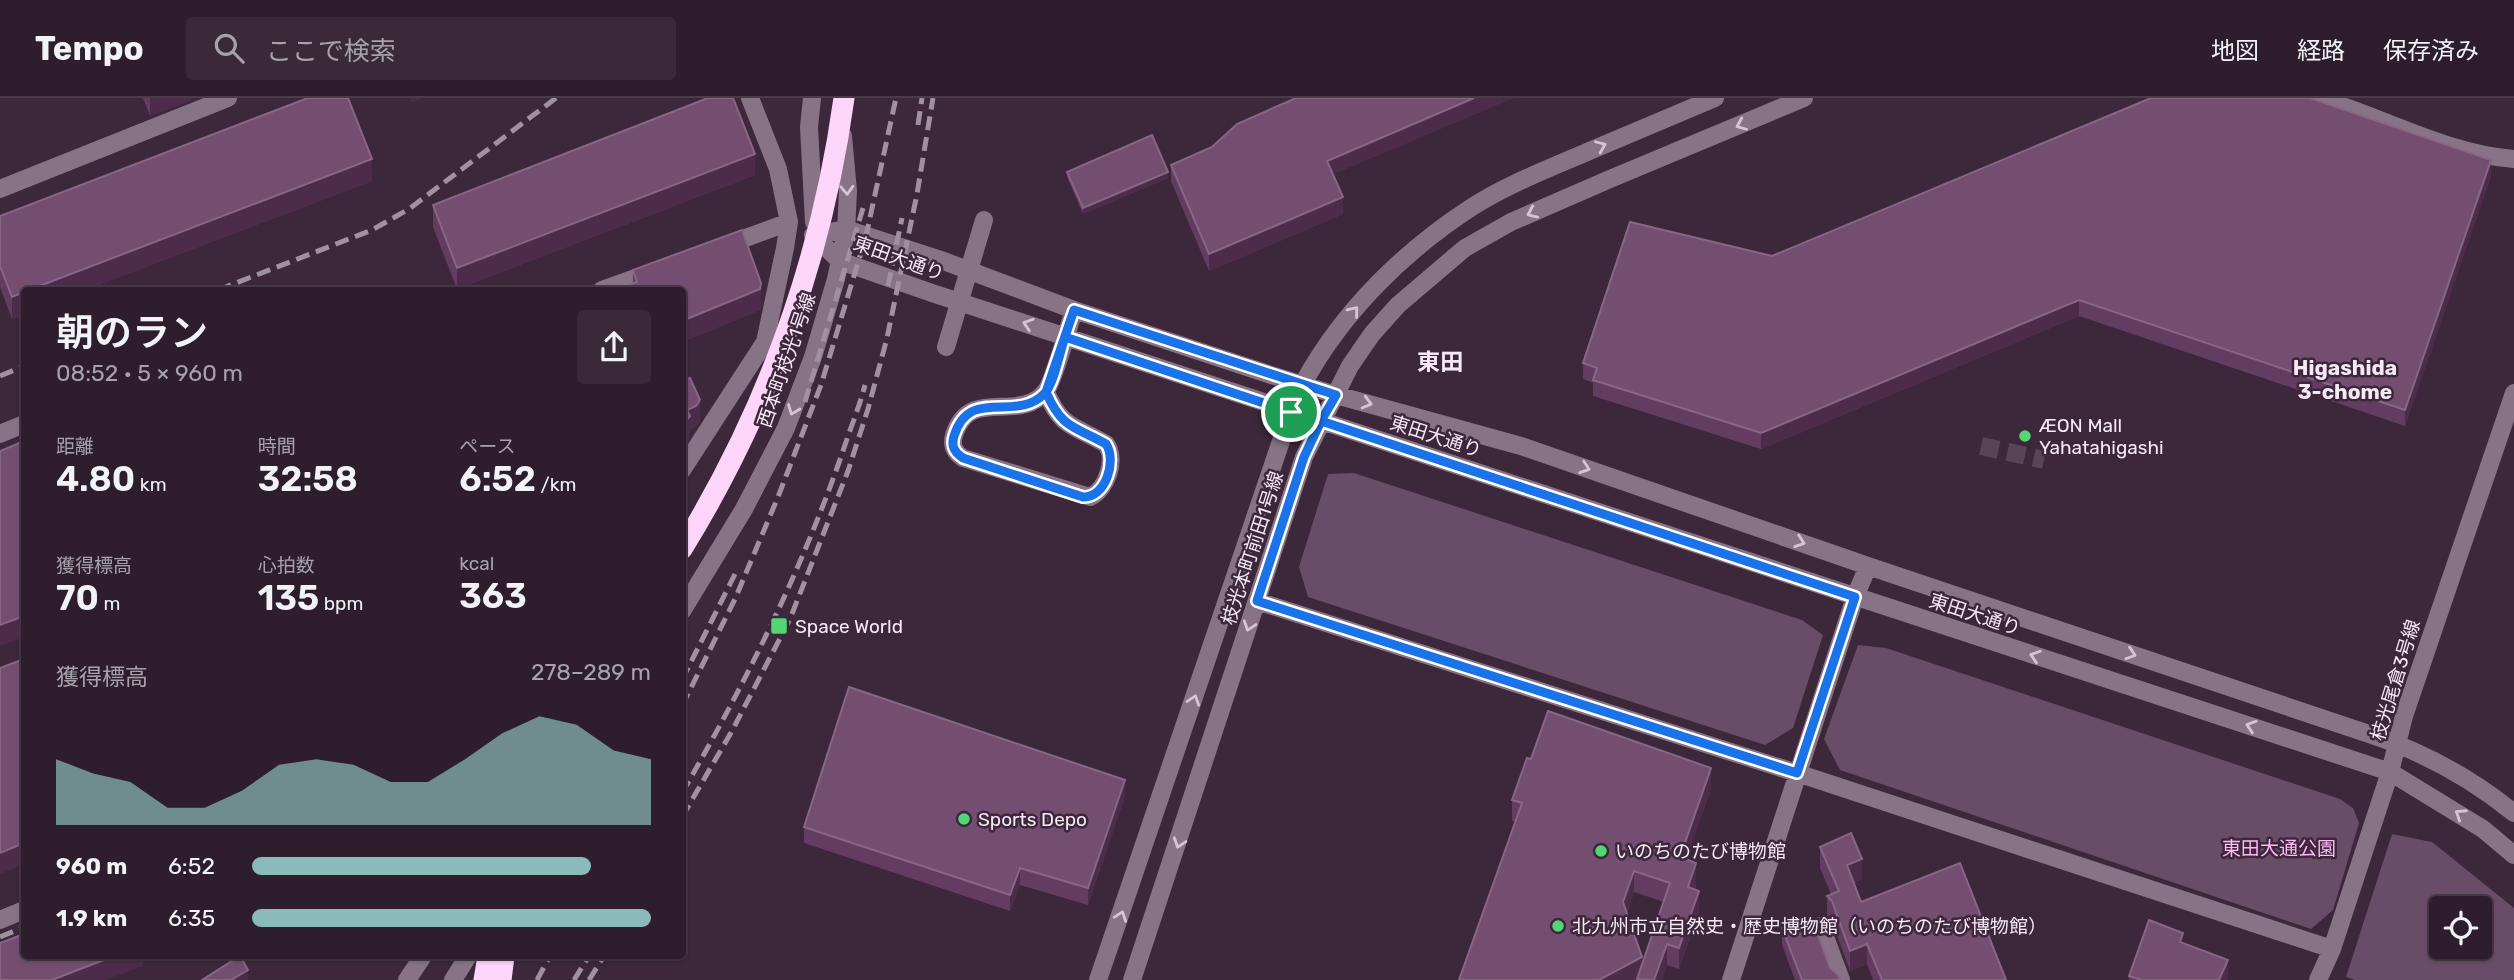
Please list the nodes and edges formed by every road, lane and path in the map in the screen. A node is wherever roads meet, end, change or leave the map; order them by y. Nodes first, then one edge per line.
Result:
1 (228, 98) edge
2 (750, 98) edge
3 (812, 98) edge
4 (842, 98) edge
5 (1715, 98) edge
6 (1804, 98) edge
7 (2318, 98) edge
8 (2514, 159) edge
9 (0, 189) edge
10 (984, 220) dead end
11 (789, 222) junction
12 (846, 229) junction
13 (813, 235) junction
14 (702, 254) edge
15 (840, 261) junction
16 (677, 263) edge
17 (610, 287) edge
18 (1074, 310) junction
19 (1065, 337) junction
20 (946, 347) dead end
21 (1303, 384) junction
22 (1046, 392) junction
23 (2514, 393) edge
24 (1336, 395) junction
25 (1291, 412) junction
26 (1321, 421) junction
27 (21, 425) edge
28 (0, 434) edge
29 (686, 464) edge
30 (686, 540) edge
31 (686, 541) edge
32 (1868, 566) junction
33 (1855, 597) junction
34 (1257, 601) junction
35 (686, 604) edge
36 (2396, 743) junction
37 (2390, 772) junction
38 (1797, 773) junction
39 (2514, 813) edge
40 (2514, 855) edge
41 (21, 911) edge
42 (0, 920) edge
43 (1821, 926) dead end
44 (2332, 949) junction
45 (421, 959) edge
46 (466, 959) edge
47 (488, 959) edge
48 (504, 959) edge
49 (407, 980) edge
50 (453, 980) edge
51 (484, 980) edge
52 (501, 980) edge
53 (1098, 980) edge
54 (1132, 980) edge
55 (1731, 980) edge
56 (1841, 980) edge
57 (2318, 980) edge

1 - 9 street
2 - 11 street
3 - 13 street, 西本町枝光1号線
4 -> 12 street, 西本町枝光1号線
4 - 31 highway, bridge
21 -> 5 street, 枝光本町前田1号線
6 -> 24 street, 枝光本町前田1号線
7 - 8 street
10 - 20 street, bridge
11 - 14 street
11 - 29 street
12 - 13 street, 東田大通り
12 - 15 street, 西本町枝光1号線
12 - 18 street, 東田大通り
13 - 15 street, 東田大通り
13 - 30 street, 西本町枝光1号線
19 -> 15 street, 東田大通り
15 -> 35 street, 西本町枝光1号線
16 - 17 street
18 - 19 street
18 - 21 street, 東田大通り
19 - 22 street
19 - 25 street, 東田大通り
21 - 24 street, 東田大通り
21 - 25 street, 枝光本町前田1号線
22 - 22 street
23 - 36 street, 枝光尾倉3号線
24 - 26 street, 枝光本町前田1号線
24 -> 32 street, 東田大通り
25 - 26 street, 東田大通り
53 -> 25 street, 枝光本町前田1号線
26 - 33 street, 東田大通り
26 - 34 street, 枝光本町前田1号線
27 - 28 street
32 - 33 street
32 -> 36 street, 東田大通り
37 -> 33 street, 東田大通り
33 - 38 street
34 - 38 street
34 -> 54 street, 枝光本町前田1号線
36 - 37 street, 枝光尾倉3号線
36 - 39 street, 東田大通り
40 -> 37 street, 東田大通り
37 - 44 street, 枝光尾倉3号線
38 - 44 street
38 - 55 street
41 - 42 street
43 - 56 street
44 - 57 street, 枝光尾倉3号線
45 - 49 street
46 - 50 street
47 - 51 highway
48 - 52 highway

